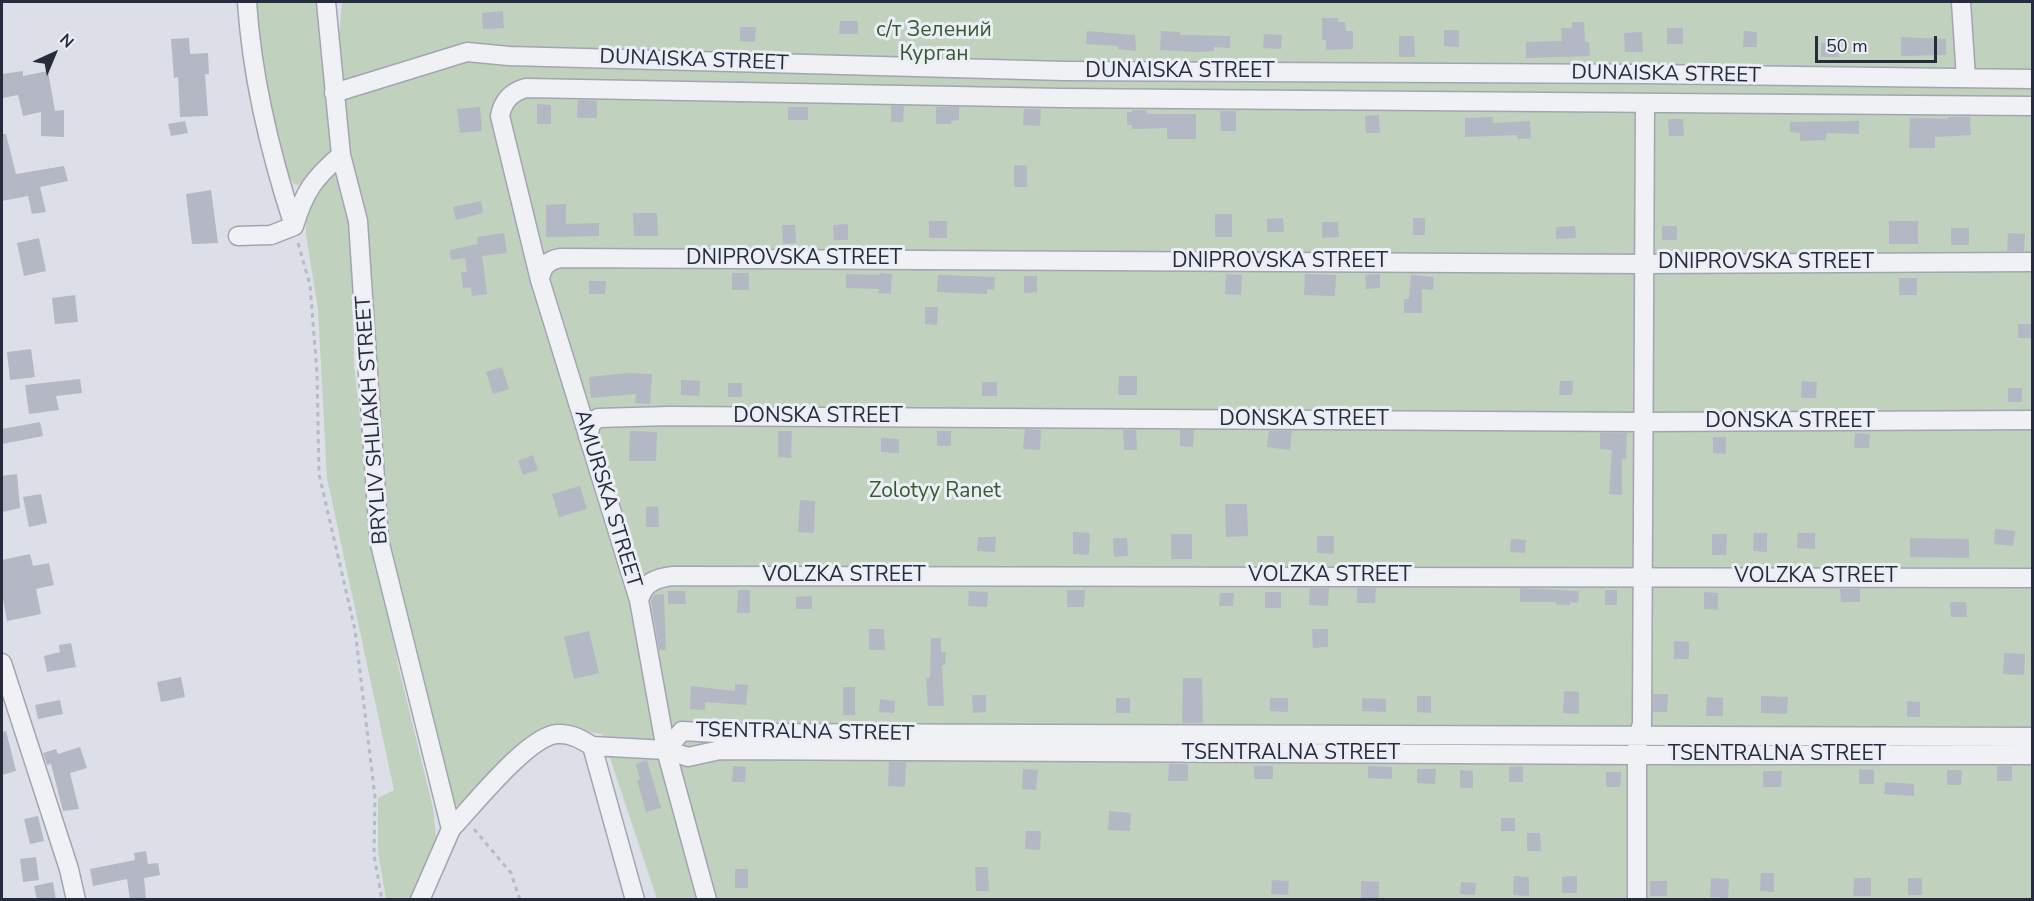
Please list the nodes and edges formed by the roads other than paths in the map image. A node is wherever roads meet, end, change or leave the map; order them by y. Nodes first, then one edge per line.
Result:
1 (247, 2) edge
2 (326, 2) edge
3 (1961, 2) edge
4 (1966, 78) junction
5 (2032, 79) edge
6 (334, 93) junction
7 (505, 101) joint
8 (1645, 104) junction
9 (2032, 106) edge
10 (341, 155) junction
11 (294, 226) junction
12 (238, 236) dead end
13 (2032, 262) edge
14 (1644, 264) junction
15 (540, 280) junction
16 (2032, 420) edge
17 (1643, 422) junction
18 (588, 437) junction
19 (1642, 576) junction
20 (2032, 578) edge
21 (639, 600) junction
22 (2, 663) edge
23 (2032, 737) edge
24 (592, 746) junction
25 (1638, 746) junction
26 (666, 750) junction
27 (2032, 755) edge
28 (457, 823) junction
29 (76, 900) edge
30 (420, 900) edge
31 (635, 900) edge
32 (707, 900) edge
33 (1638, 900) edge

1 - 11 street
2 - 6 street, BRYLIV SHLIAKH STREET
3 - 4 street
4 - 5 street, DUNAISKA STREET
4 - 6 street, DUNAISKA STREET
6 - 10 street, BRYLIV SHLIAKH STREET
7 - 8 street, DUNAISKA STREET
7 - 15 street, AMURSKA STREET
8 - 9 street, DUNAISKA STREET
8 - 14 street
10 - 11 street
10 - 28 street, BRYLIV SHLIAKH STREET
11 - 12 street
13 - 14 street, DNIPROVSKA STREET
14 - 15 street, DNIPROVSKA STREET
14 - 17 street
15 - 18 street, AMURSKA STREET
16 - 17 street, DONSKA STREET
17 - 18 street, DONSKA STREET
17 - 19 street
18 - 21 street, AMURSKA STREET
19 - 20 street, VOLZKA STREET
19 - 21 street, VOLZKA STREET
19 - 25 street
21 - 26 street, AMURSKA STREET
22 - 29 street
23 - 25 street, TSENTRALNA STREET
24 - 26 street, TSENTRALNA STREET
24 - 28 street
24 - 31 street
25 - 26 street, TSENTRALNA STREET
25 - 27 street, TSENTRALNA STREET
25 - 33 street
26 - 32 street, AMURSKA STREET
28 - 30 street

